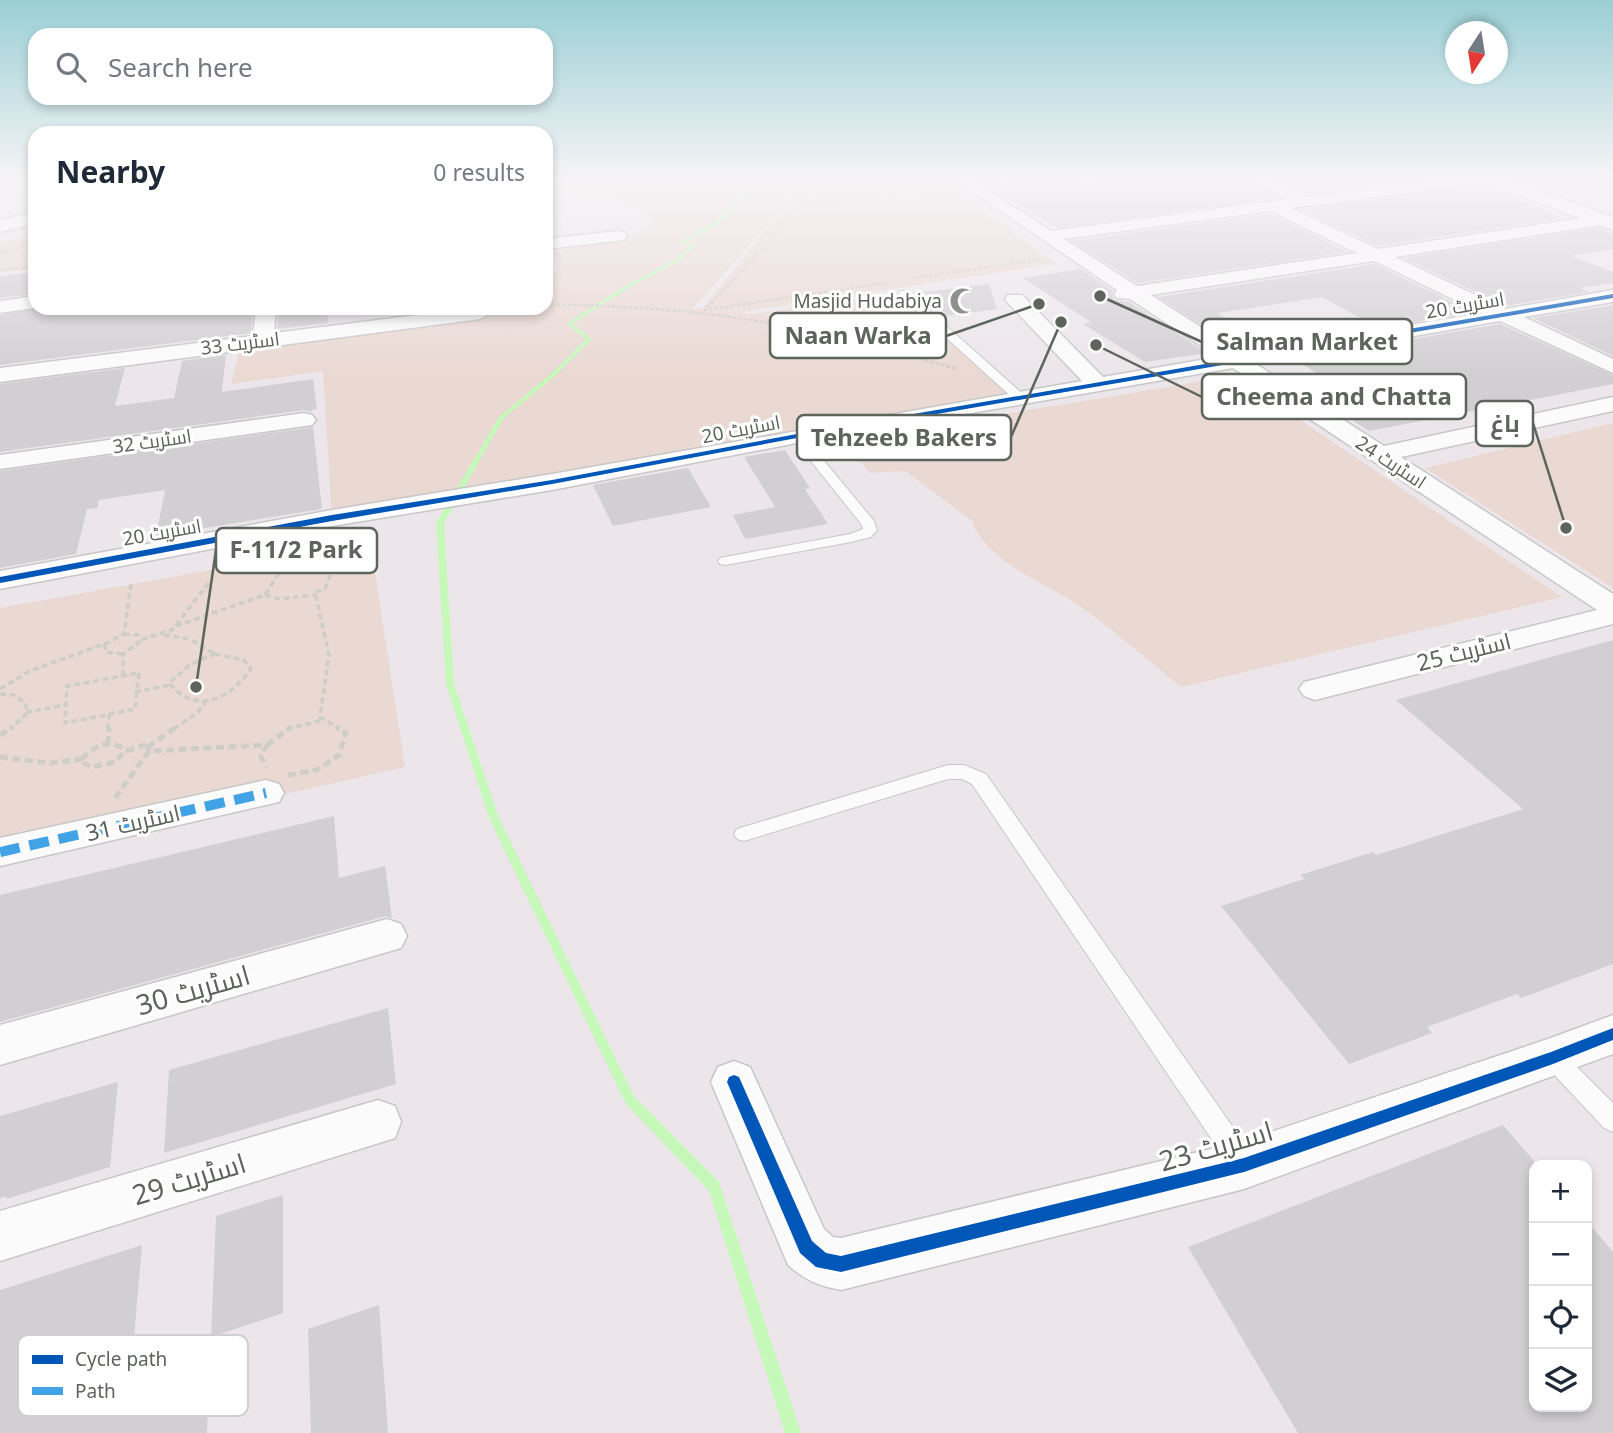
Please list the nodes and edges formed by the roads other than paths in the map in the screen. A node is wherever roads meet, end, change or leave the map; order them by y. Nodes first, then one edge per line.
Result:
1 (1062, 245) edge
2 (1354, 245) edge
3 (1453, 245) edge
4 (1377, 256) junction
5 (903, 293) dead end
6 (1135, 293) junction
7 (1613, 296) edge
8 (1015, 299) dead end
9 (28, 303) edge
10 (0, 307) edge
11 (265, 315) edge
12 (464, 315) edge
13 (1504, 316) junction
14 (263, 340) junction
15 (1240, 362) junction
16 (1613, 367) edge
17 (0, 375) edge
18 (1098, 385) junction
19 (1020, 398) junction
20 (1613, 404) edge
21 (304, 420) dead end
22 (797, 436) junction
23 (1380, 454) junction
24 (0, 463) edge
25 (725, 561) dead end
26 (0, 580) edge
27 (1613, 607) edge
28 (1613, 615) edge
29 (1315, 689) dead end
30 (276, 780) road end
31 (744, 834) dead end
32 (0, 852) edge
33 (387, 936) dead end
34 (1613, 1034) edge
35 (0, 1045) edge
36 (1553, 1058) junction
37 (734, 1082) dead end
38 (1613, 1120) edge
39 (378, 1122) dead end
40 (1244, 1165) junction
41 (0, 1236) edge

1 - 6 street
2 - 4 street
3 - 4 street
4 - 6 street
4 - 13 street
5 - 19 lane
6 - 15 street, اسٹریٹ 24
7 - 13 street, اسٹریٹ 20
8 - 18 street
9 - 10 street
11 - 14 street
12 - 14 street, اسٹریٹ 33
13 - 15 street, اسٹریٹ 20
13 - 16 street
14 - 17 street, اسٹریٹ 33
15 - 18 street, اسٹریٹ 20
15 - 23 street, اسٹریٹ 24
18 - 19 street, اسٹریٹ 20
19 - 22 street, اسٹریٹ 20
20 - 23 street
21 - 24 street, اسٹریٹ 32
22 - 25 lane
22 - 26 street, اسٹریٹ 20
23 - 27 street, اسٹریٹ 24
28 - 29 street, اسٹریٹ 25
30 - 32 street, اسٹریٹ 31
31 - 40 lane
33 - 35 street, اسٹریٹ 30
34 - 36 street, اسٹریٹ 23
36 - 38 lane
36 - 40 street, اسٹریٹ 23
37 - 40 street, اسٹریٹ 23
39 - 41 street, اسٹریٹ 29

